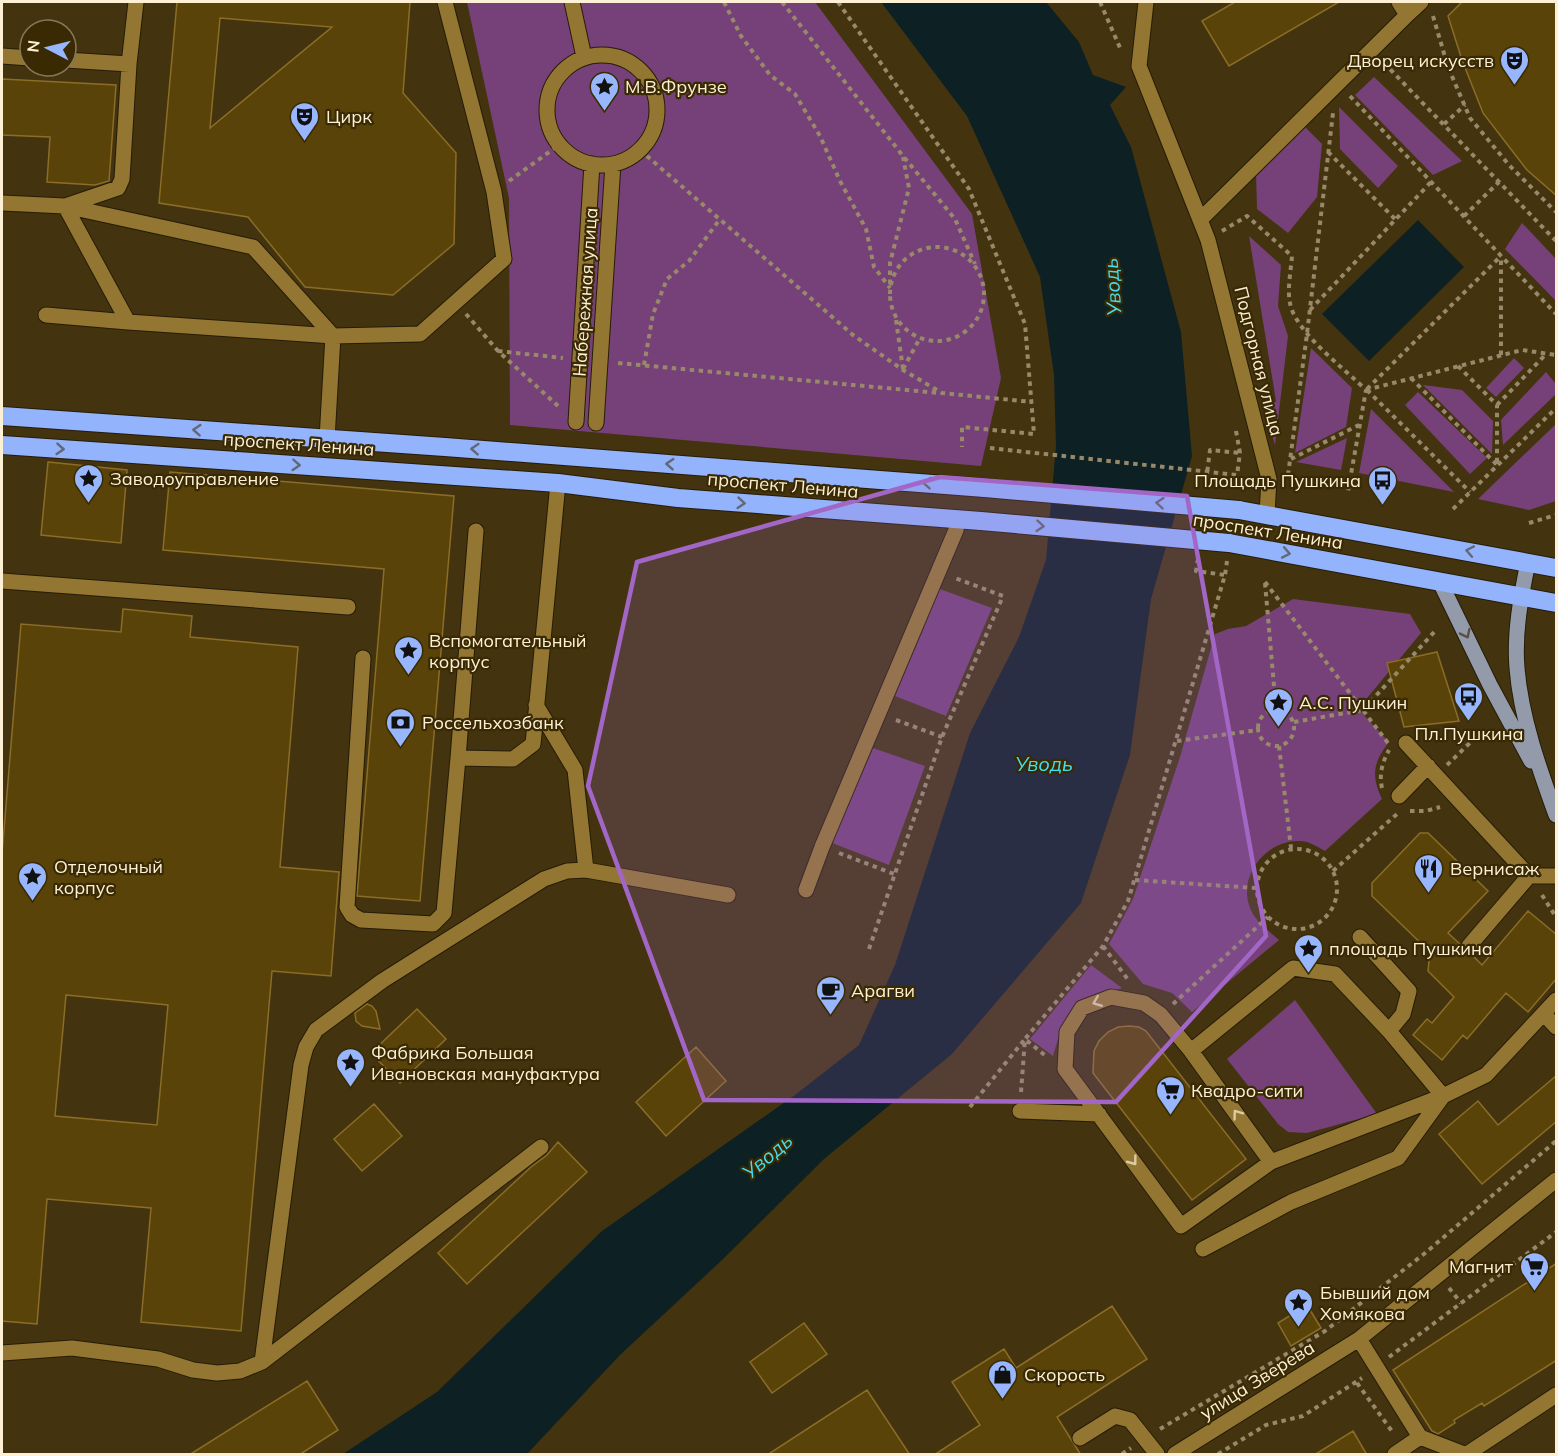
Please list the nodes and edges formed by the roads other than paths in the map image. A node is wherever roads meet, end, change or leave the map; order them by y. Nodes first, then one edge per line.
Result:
1 (136, 2) edge
2 (445, 2) edge
3 (572, 2) edge
4 (1146, 2) edge
5 (1399, 2) edge
6 (1426, 5) edge
7 (1407, 15) junction
8 (2, 56) edge
9 (18, 57) edge
10 (584, 57) junction
11 (78, 61) edge
12 (129, 64) junction
13 (592, 164) junction
14 (613, 164) junction
15 (2, 203) edge
16 (65, 206) junction
17 (1201, 219) junction
18 (46, 315) dead end
19 (128, 322) junction
20 (333, 336) junction
21 (2, 416) edge
22 (576, 422) road end
23 (596, 423) dead end
24 (327, 439) junction
25 (2, 445) edge
26 (558, 483) junction
27 (1267, 514) junction
28 (958, 520) junction
29 (476, 531) dead end
30 (1528, 562) junction
31 (1557, 568) edge
32 (2, 581) edge
33 (1440, 582) junction
34 (1521, 596) junction
35 (1557, 603) edge
36 (348, 607) dead end
37 (363, 658) dead end
38 (537, 705) junction
39 (1406, 743) dead end
40 (458, 758) junction
41 (1428, 766) junction
42 (1548, 793) junction
43 (1399, 796) dead end
44 (1557, 815) edge
45 (586, 870) junction
46 (1529, 876) junction
47 (1557, 876) edge
48 (806, 890) dead end
49 (728, 895) dead end
50 (1360, 937) dead end
51 (1468, 946) dead end
52 (1557, 1000) edge
53 (1544, 1014) junction
54 (1557, 1027) edge
55 (1389, 1031) junction
56 (1191, 1051) junction
57 (1443, 1096) junction
58 (1020, 1111) road end
59 (1099, 1114) junction
60 (541, 1147) dead end
61 (1271, 1162) junction
62 (1557, 1180) edge
63 (1203, 1249) dead end
64 (1359, 1340) junction
65 (2, 1353) edge
66 (262, 1362) junction
67 (1557, 1395) edge
68 (1420, 1437) junction
69 (1080, 1438) dead end
70 (1157, 1455) edge
71 (1175, 1455) edge
72 (1395, 1455) edge
73 (1466, 1455) edge

1 - 12 street
2 - 20 street
3 - 10 street
4 - 17 street, Подгорная улица
5 - 7 street
6 - 7 street
7 - 17 street
8 - 9 street
10 - 13 street
10 - 14 street
11 - 12 street
12 - 16 street
13 - 14 street
13 - 22 street, Набережная улица
14 - 23 street, Набережная улица
15 - 16 street
16 - 19 street
16 - 20 street
17 - 27 street, Подгорная улица
18 - 19 street
19 - 20 street
20 - 24 street
24 -> 21 highway, проспект Ленина
27 -> 24 highway, проспект Ленина, bridge
25 -> 26 highway, проспект Ленина
26 -> 28 highway, проспект Ленина
26 - 38 street
30 -> 27 highway, проспект Ленина
28 -> 33 highway, проспект Ленина, bridge
28 - 48 street
29 - 40 street
30 - 31 highway, проспект Ленина
30 - 34 main road
32 - 36 street
33 - 34 highway, проспект Ленина
33 -> 42 main road
34 - 35 highway, проспект Ленина
34 - 42 main road
37 - 40 street
38 - 40 street
38 - 45 street
39 - 41 street
41 - 43 street
41 - 46 street
42 - 44 main road
45 - 49 street
45 - 66 street
46 - 47 street
46 - 51 street
50 - 55 street
52 - 53 street
53 - 54 street
53 - 57 street
55 - 56 street
55 - 57 street
56 -> 59 street
61 -> 56 street
57 - 61 street
57 - 63 street
58 - 59 street
59 -> 61 street
60 - 66 street
62 - 64 street, улица Зверева
64 - 68 street
64 - 71 street, улица Зверева
65 - 66 street
67 - 73 street
68 - 72 street
68 - 73 street
69 - 70 street

